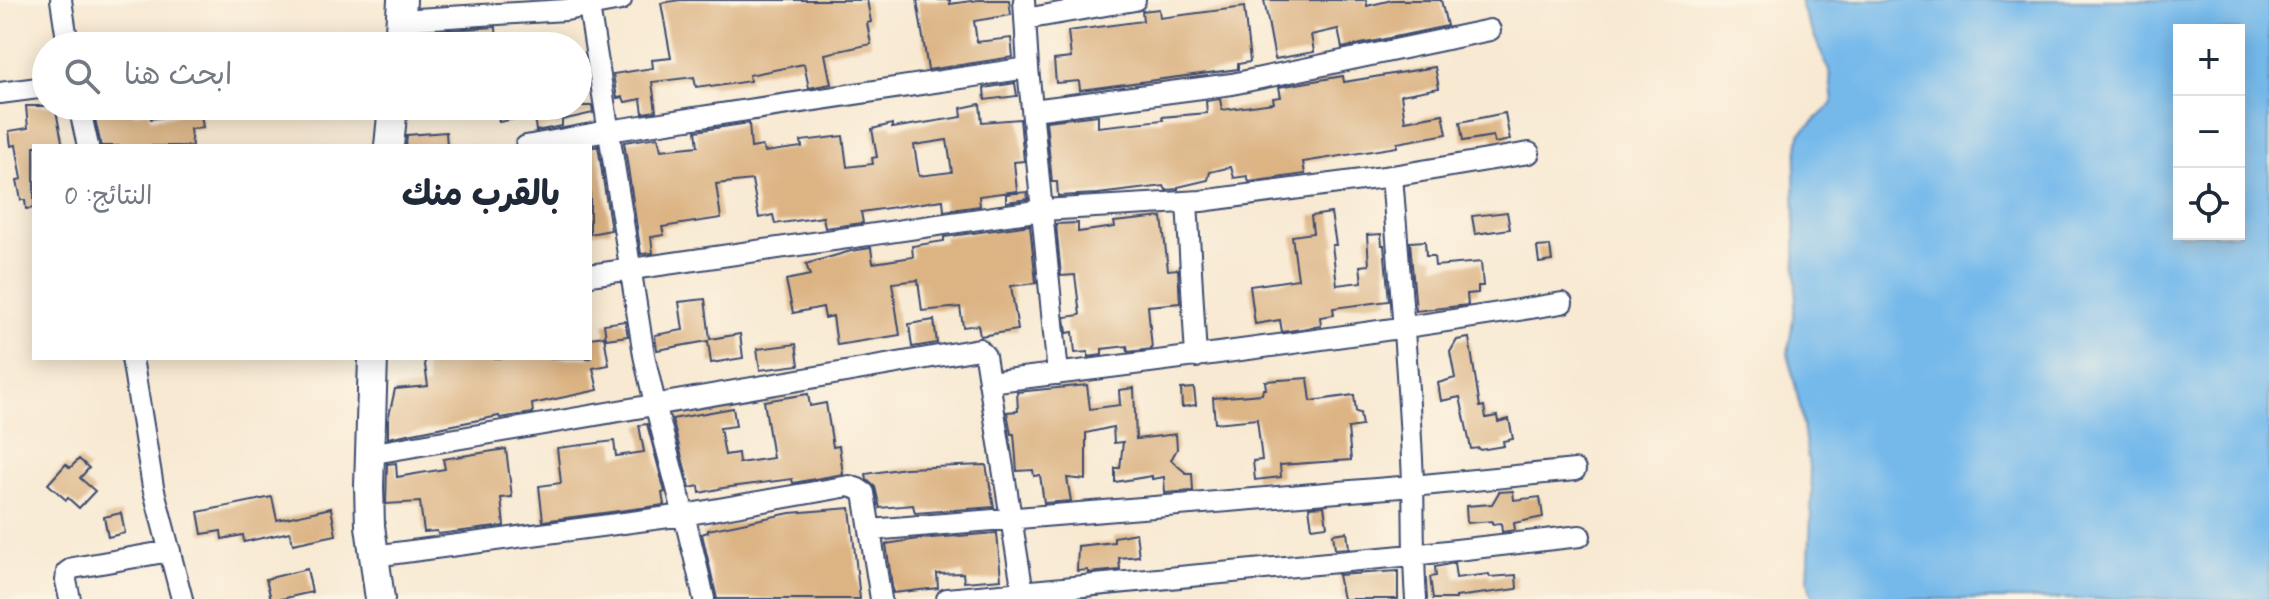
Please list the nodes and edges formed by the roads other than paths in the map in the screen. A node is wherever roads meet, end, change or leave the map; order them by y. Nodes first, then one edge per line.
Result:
1 (61, 0) edge
2 (621, 0) edge
3 (1135, 0) edge
4 (589, 3) edge
5 (1024, 9) edge
6 (400, 22) edge
7 (1490, 30) dead end
8 (66, 32) edge
9 (1028, 68) junction
10 (32, 89) edge
11 (0, 93) edge
12 (1033, 110) junction
13 (82, 120) edge
14 (392, 120) edge
15 (608, 131) junction
16 (88, 144) edge
17 (389, 144) edge
18 (537, 144) edge
19 (1529, 153) dead end
20 (1392, 176) junction
21 (1187, 202) junction
22 (1042, 210) junction
23 (630, 269) junction
24 (592, 275) edge
25 (1562, 303) dead end
26 (1404, 328) junction
27 (1196, 357) junction
28 (132, 360) edge
29 (373, 360) edge
30 (1058, 374) junction
31 (989, 382) junction
32 (655, 406) junction
33 (369, 454) junction
34 (1575, 470) dead end
35 (1413, 486) junction
36 (684, 515) junction
37 (1011, 517) junction
38 (870, 530) junction
39 (1580, 536) dead end
40 (170, 551) junction
41 (1412, 555) junction
42 (374, 556) junction
43 (1023, 595) edge
44 (70, 599) edge
45 (182, 599) edge
46 (380, 599) edge
47 (704, 599) edge
48 (881, 599) edge
49 (947, 599) edge
50 (1416, 599) edge

1 - 8 street
2 - 4 street
3 - 5 street
4 - 6 street
4 - 15 street
5 - 9 street
7 - 12 street
9 - 12 street
9 - 15 street
10 - 11 street
12 - 22 street
13 - 16 street
14 - 17 street
15 - 18 street
15 - 23 street
19 - 20 street
20 - 21 street
20 - 26 street
21 - 22 street
21 - 27 street
22 - 23 street
22 - 30 street
23 - 24 street
23 - 32 street
25 - 26 street
26 - 27 street
26 - 35 street
27 - 30 street
28 - 40 street
29 - 33 street
30 - 31 street
31 - 32 street
31 - 37 street
32 - 33 street
32 - 36 street
33 - 42 street
34 - 35 street
35 - 37 street
35 - 41 street
36 - 38 street
36 - 42 street
36 - 47 street
37 - 38 street
37 - 43 street
38 - 48 street
39 - 41 street
40 - 44 street
40 - 45 street
41 - 43 street
41 - 50 street
42 - 46 street
43 - 49 street

